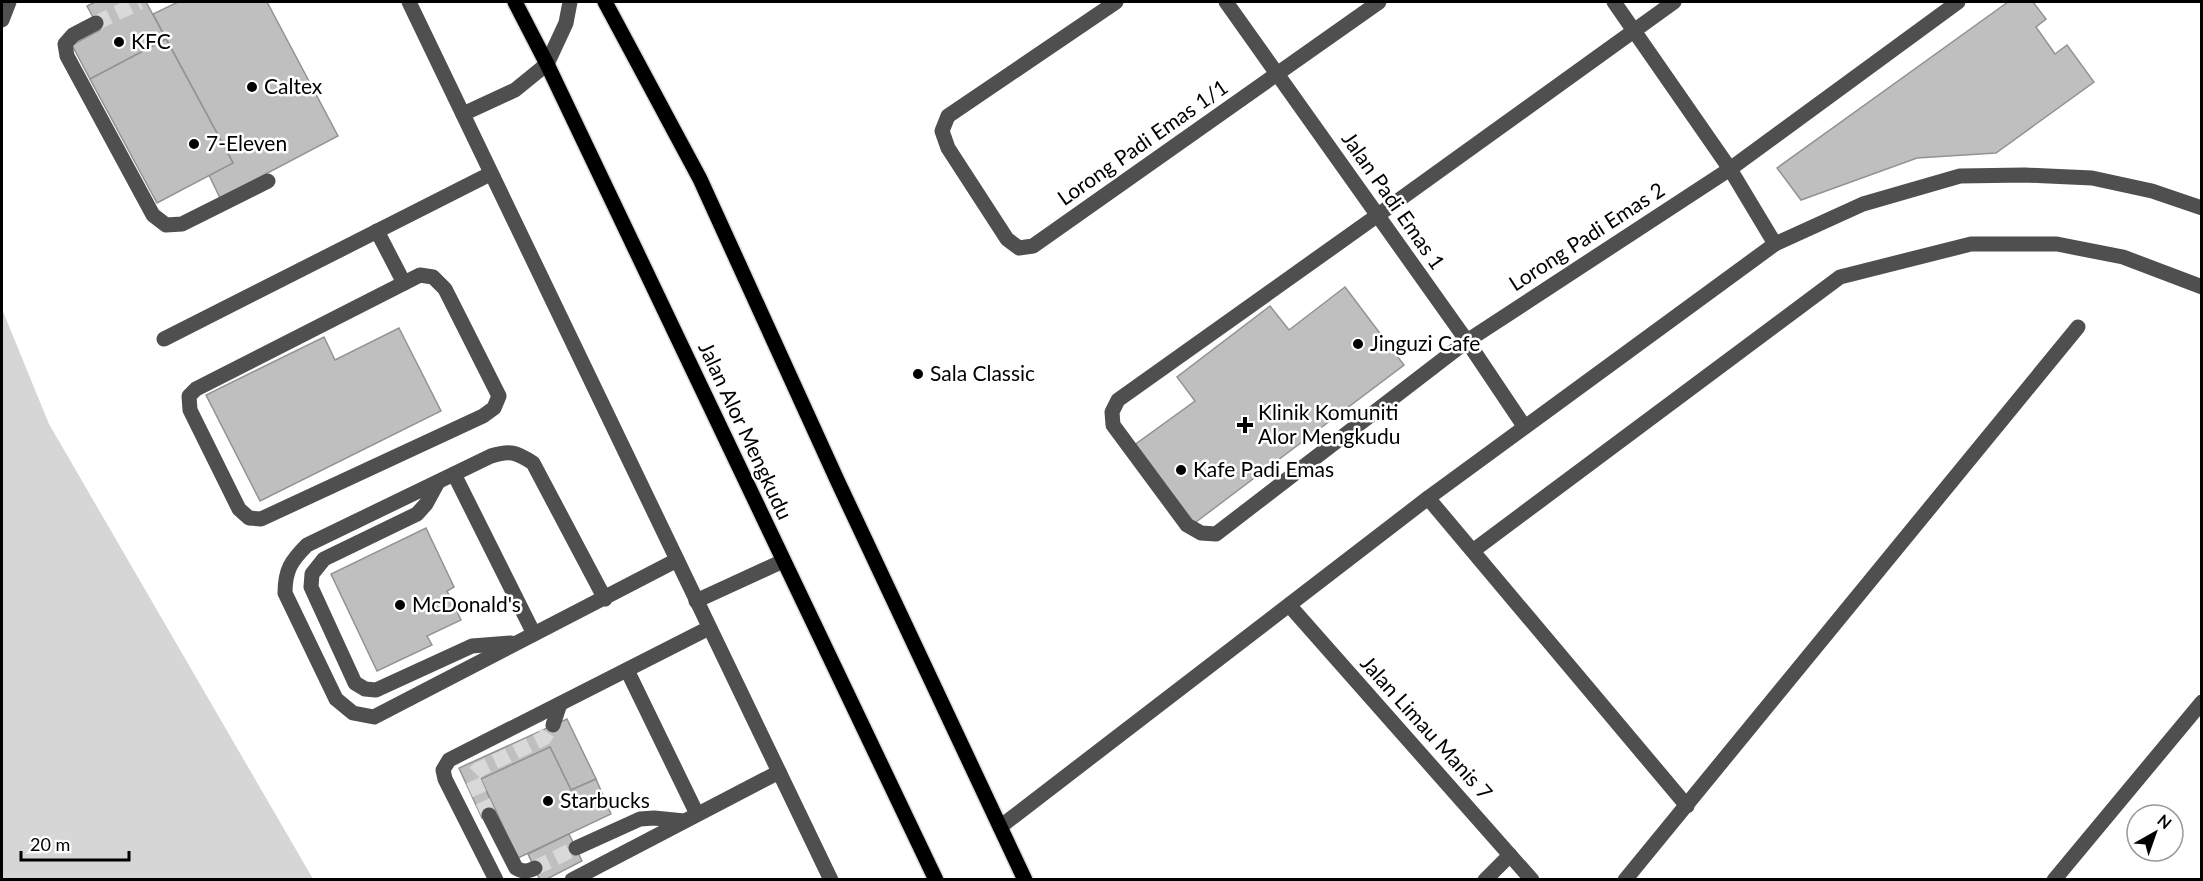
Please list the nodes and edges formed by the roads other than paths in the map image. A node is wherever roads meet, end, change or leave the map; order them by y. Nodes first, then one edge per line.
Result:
1 (9, 2) edge
2 (409, 2) edge
3 (514, 2) edge
4 (570, 2) edge
5 (605, 2) edge
6 (1116, 2) edge
7 (1226, 2) edge
8 (1379, 2) edge
9 (1614, 2) edge
10 (1674, 2) edge
11 (1958, 2) edge
12 (2, 20) edge
13 (96, 23) tunnel mouth
14 (1632, 30) junction
15 (547, 64) junction
16 (1277, 74) junction
17 (463, 114) junction
18 (1730, 169) junction
19 (490, 174) junction
20 (268, 181) dead end
21 (2202, 208) edge
22 (1378, 216) junction
23 (377, 231) junction
24 (1775, 244) junction
25 (404, 283) junction
26 (2202, 287) edge
27 (2078, 327) dead end
28 (164, 339) dead end
29 (1467, 340) junction
30 (1524, 426) junction
31 (454, 474) junction
32 (438, 482) junction
33 (1428, 498) junction
34 (1474, 550) junction
35 (677, 560) junction
36 (783, 561) junction
37 (605, 598) junction
38 (696, 601) junction
39 (1289, 605) junction
40 (709, 628) junction
41 (534, 634) junction
42 (517, 643) junction
43 (627, 670) junction
44 (2202, 702) edge
45 (560, 704) junction
46 (553, 725) tunnel mouth
47 (779, 772) junction
48 (1687, 806) junction
49 (489, 815) tunnel mouth
50 (691, 818) junction
51 (1000, 827) junction
52 (576, 848) tunnel mouth
53 (1510, 855) junction
54 (535, 868) dead end
55 (496, 879) edge
56 (572, 879) edge
57 (831, 879) edge
58 (936, 879) edge
59 (1025, 879) edge
60 (1485, 879) edge
61 (1532, 879) edge
62 (1625, 879) edge
63 (2054, 879) edge

1 - 12 street
2 - 17 street
3 - 15 main road, Jalan Alor Mengkudu
4 - 15 street
5 - 51 main road
6 - 16 street, Lorong Padi Emas 1/1
7 - 16 street, Jalan Padi Emas 1
8 - 16 street, Lorong Padi Emas 1/1
9 - 14 street
10 - 14 street
11 - 18 street, Lorong Padi Emas 2
13 - 20 street
14 - 18 street
14 - 22 street
15 - 17 street
15 - 36 main road, Jalan Alor Mengkudu
16 - 22 street, Jalan Padi Emas 1
17 - 19 street
18 - 24 street
18 - 29 street, Lorong Padi Emas 2
19 - 23 street
19 - 35 street
21 - 24 street
22 - 29 street, Jalan Padi Emas 1
22 - 29 street, Lorong Padi Emas 2
23 - 25 street
23 - 28 street
24 - 30 street
25 - 25 street
26 - 34 street
27 - 48 street
29 - 30 street, Jalan Padi Emas 1
30 - 33 street
31 - 32 street
31 - 37 street
31 - 41 street
32 - 42 street
32 - 42 street
33 - 34 street
33 - 39 street
34 - 48 street
35 - 37 street
35 - 38 street
36 - 38 street
36 - 58 main road, Jalan Alor Mengkudu
37 - 41 street
38 - 40 street
39 - 51 street
39 - 53 street, Jalan Limau Manis 7
40 - 43 street
40 - 47 street
41 - 42 street
43 - 45 street
43 - 50 street
44 - 63 street
45 - 46 street
45 - 55 street
47 - 50 street
47 - 57 street
48 - 62 street
49 - 54 street
50 - 52 street
50 - 56 street
51 - 59 main road
53 - 60 street
53 - 61 street, Jalan Limau Manis 7

